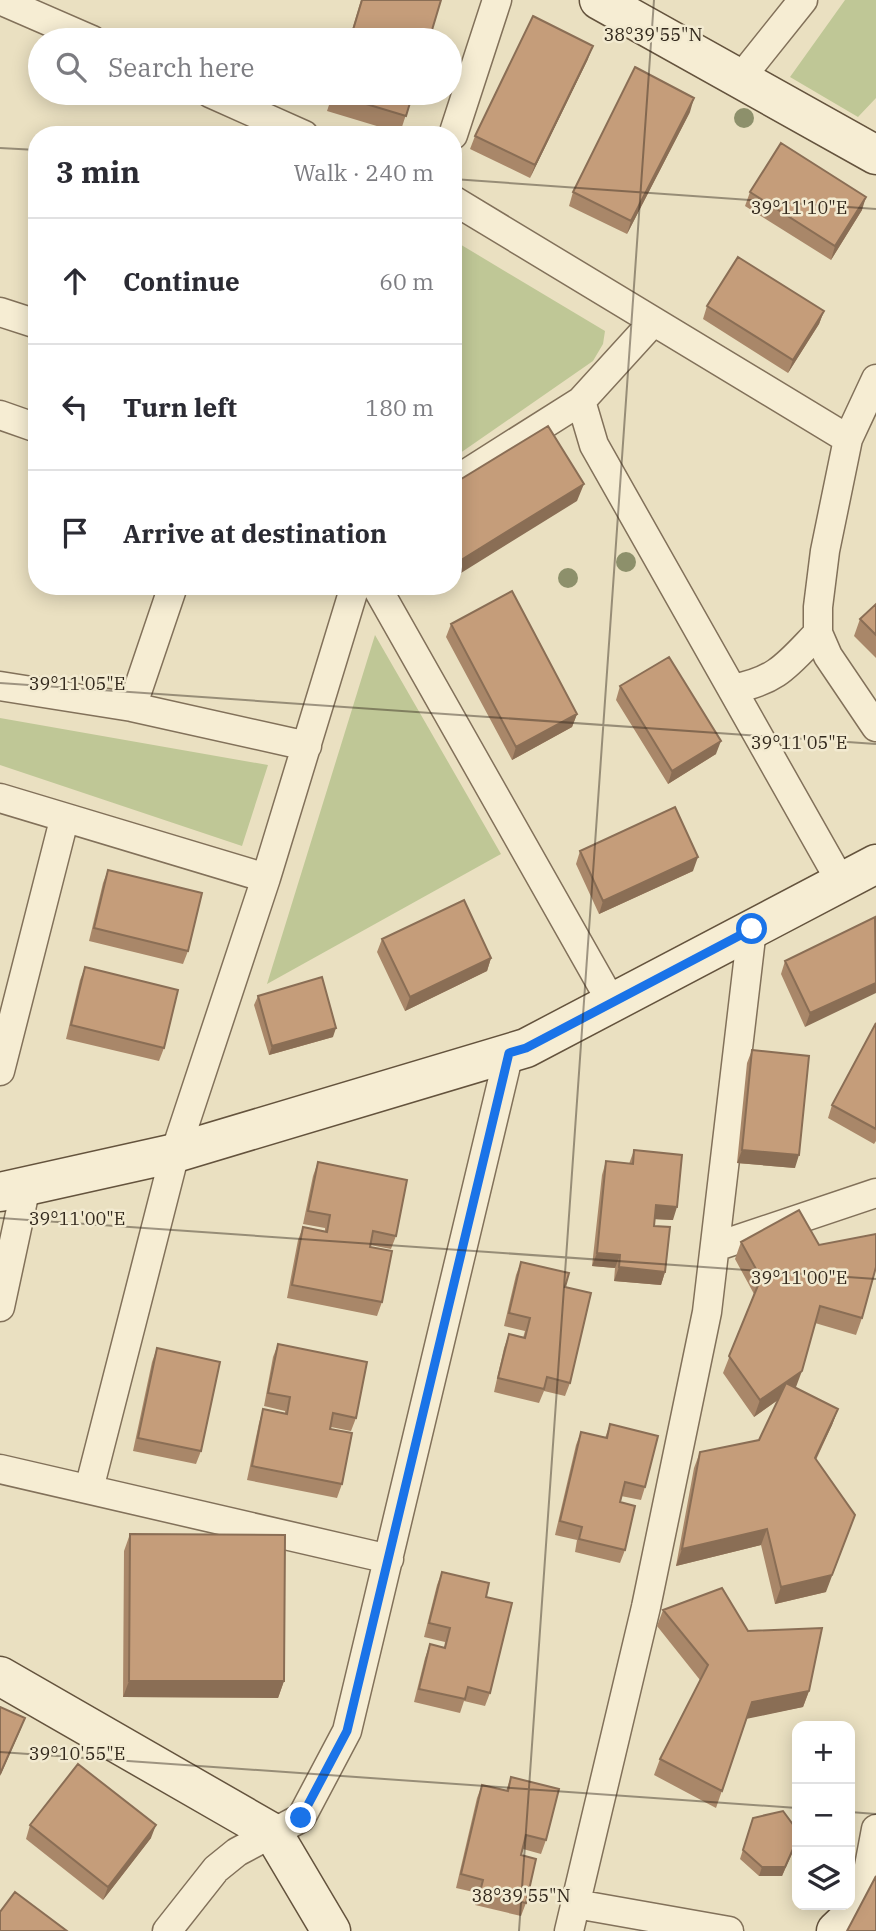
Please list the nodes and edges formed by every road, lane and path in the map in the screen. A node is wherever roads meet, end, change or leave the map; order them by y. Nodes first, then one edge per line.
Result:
1 (497, 0) edge
2 (599, 0) edge
3 (803, 0) edge
4 (15, 3) edge
5 (67, 28) edge
6 (739, 80) junction
7 (237, 105) edge
8 (284, 126) edge
9 (456, 126) edge
10 (873, 149) edge
11 (462, 206) edge
12 (0, 312) edge
13 (28, 321) edge
14 (652, 323) junction
15 (876, 379) edge
16 (581, 401) junction
17 (0, 415) edge
18 (28, 425) edge
19 (848, 439) junction
20 (462, 476) edge
21 (170, 595) edge
22 (352, 595) edge
23 (381, 595) edge
24 (818, 633) junction
25 (0, 686) edge
26 (732, 689) junction
27 (132, 707) junction
28 (876, 727) edge
29 (307, 746) junction
30 (0, 798) edge
31 (64, 820) junction
32 (876, 864) edge
33 (266, 878) junction
34 (841, 882) junction
35 (752, 929) junction
36 (612, 1003) junction
37 (509, 1053) junction
38 (0, 1071) edge
39 (175, 1153) junction
40 (13, 1189) edge
41 (876, 1193) edge
42 (715, 1247) junction
43 (0, 1307) edge
44 (0, 1469) edge
45 (89, 1489) junction
46 (389, 1559) junction
47 (0, 1675) edge
48 (876, 1829) edge
49 (273, 1833) junction
50 (870, 1890) edge
51 (576, 1904) junction
52 (167, 1931) edge
53 (331, 1931) edge
54 (354, 1931) edge
55 (569, 1931) edge
56 (729, 1931) edge
57 (836, 1931) edge

1 - 9 street
2 - 6 street
3 - 6 street
4 - 5 street
6 - 10 street
7 - 8 street
11 - 14 street
12 - 13 street
14 - 16 street
14 - 19 street
15 - 19 street
16 - 20 street
16 - 26 street
17 - 18 street
19 - 24 street
21 - 27 street
22 - 29 street
23 - 36 street
24 - 26 street
24 - 28 street
25 - 27 street
26 - 34 street
27 - 29 street
29 - 33 street
30 - 31 street
31 - 33 street
31 - 38 street
32 - 34 street
33 - 39 street
34 - 35 street
35 - 36 street
35 - 42 street
36 - 37 street
37 - 39 street
37 - 46 street
39 - 40 street
39 - 45 street
40 - 43 street
41 - 42 street
42 - 51 street
44 - 45 street
45 - 46 street
46 - 49 street
47 - 49 street
48 - 50 street
49 - 52 street
49 - 53 street
49 - 54 street
50 - 57 street
51 - 55 street
51 - 56 street

